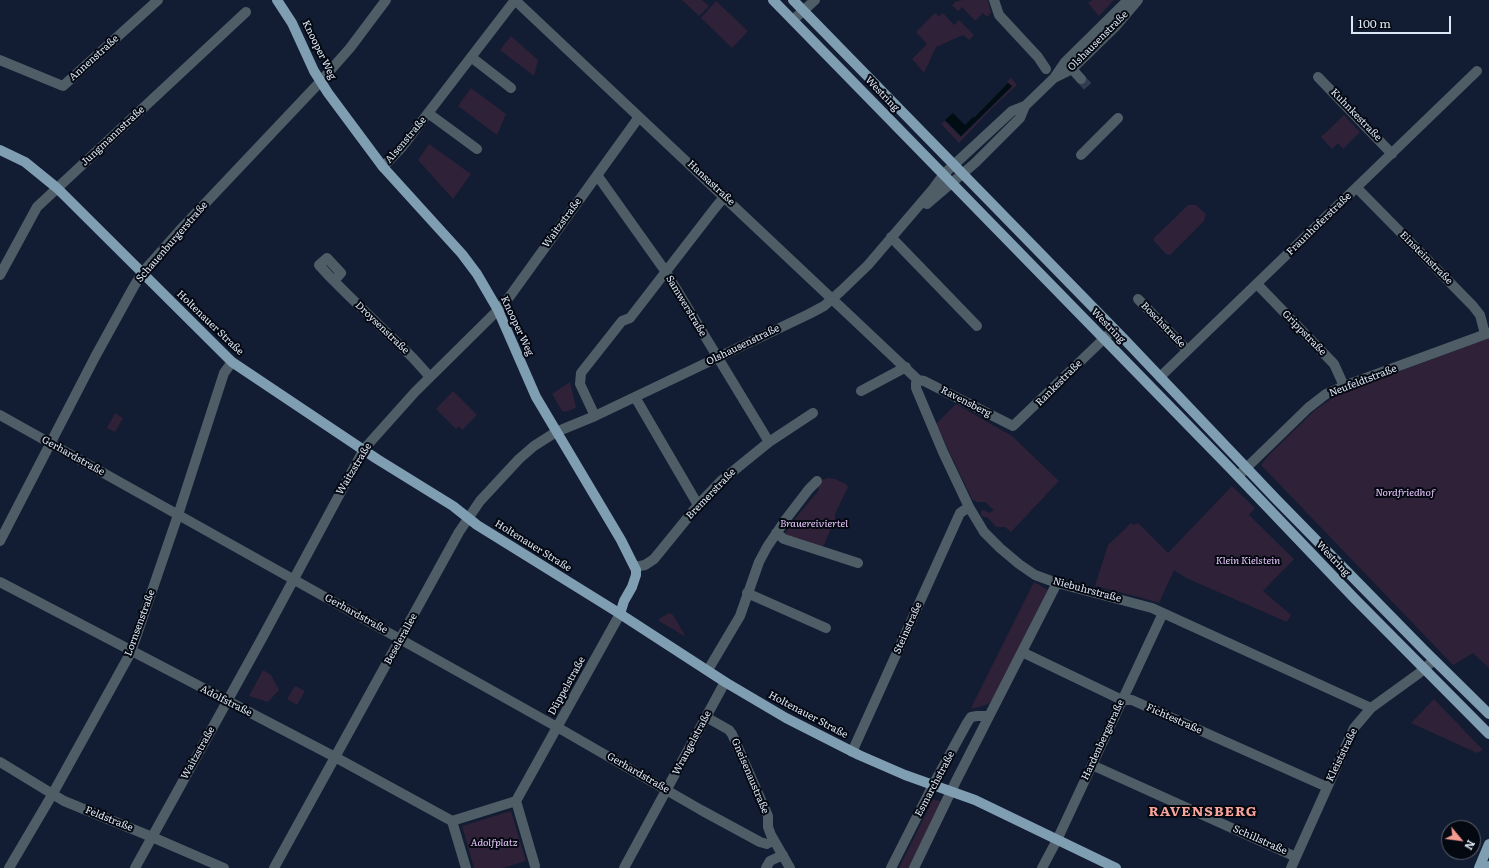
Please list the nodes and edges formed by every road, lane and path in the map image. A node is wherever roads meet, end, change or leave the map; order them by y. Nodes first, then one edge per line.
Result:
1 (158, 0) edge
2 (277, 0) edge
3 (282, 0) edge
4 (386, 0) edge
5 (515, 0) edge
6 (774, 0) edge
7 (793, 0) edge
8 (815, 0) edge
9 (994, 0) edge
10 (1128, 0) edge
11 (1138, 0) edge
12 (804, 10) junction
13 (246, 12) dead end
14 (793, 20) junction
15 (471, 57) junction
16 (0, 60) edge
17 (1072, 69) junction
18 (1477, 71) dead end
19 (1318, 77) dead end
20 (1054, 78) junction
21 (1081, 79) tunnel mouth
22 (322, 80) junction
23 (511, 88) dead end
24 (1025, 106) junction
25 (428, 113) junction
26 (639, 117) junction
27 (1118, 118) dead end
28 (476, 149) dead end
29 (0, 150) edge
30 (1392, 154) junction
31 (1081, 155) dead end
32 (954, 165) junction
33 (383, 167) junction
34 (962, 173) junction
35 (944, 174) junction
36 (597, 175) junction
37 (952, 183) junction
38 (57, 188) junction
39 (1357, 188) junction
40 (725, 196) junction
41 (905, 222) junction
42 (891, 237) junction
43 (666, 272) junction
44 (142, 273) junction
45 (1060, 273) junction
46 (0, 275) edge
47 (334, 281) dead end
48 (1050, 283) junction
49 (1257, 284) junction
50 (832, 298) junction
51 (1138, 299) dead end
52 (498, 310) junction
53 (977, 326) dead end
54 (1114, 329) junction
55 (1487, 334) edge
56 (1104, 338) junction
57 (1187, 350) junction
58 (717, 358) junction
59 (232, 362) junction
60 (906, 366) junction
61 (430, 377) junction
62 (1160, 377) junction
63 (918, 380) junction
64 (1344, 386) junction
65 (861, 391) dead end
66 (636, 397) junction
67 (813, 413) dead end
68 (0, 415) edge
69 (594, 416) junction
70 (1013, 426) joint
71 (556, 432) junction
72 (769, 442) junction
73 (51, 444) junction
74 (364, 450) junction
75 (1247, 468) junction
76 (1238, 476) junction
77 (817, 481) dead end
78 (698, 505) junction
79 (969, 507) junction
80 (178, 515) junction
81 (468, 518) junction
82 (776, 533) junction
83 (0, 541) edge
84 (858, 563) dead end
85 (635, 574) junction
86 (293, 579) junction
87 (0, 582) edge
88 (1057, 583) junction
89 (747, 593) junction
90 (617, 612) junction
91 (1164, 612) junction
92 (826, 628) dead end
93 (401, 639) junction
94 (131, 652) junction
95 (1022, 652) junction
96 (1434, 660) junction
97 (1426, 669) junction
98 (708, 670) junction
99 (726, 682) junction
100 (1122, 700) junction
101 (227, 701) junction
102 (1371, 708) junction
103 (1489, 714) edge
104 (989, 716) junction
105 (706, 717) junction
106 (557, 727) junction
107 (1489, 734) edge
108 (852, 752) junction
109 (335, 757) junction
110 (0, 762) edge
111 (1092, 765) junction
112 (933, 785) junction
113 (1327, 787) junction
114 (667, 789) junction
115 (952, 791) junction
116 (52, 794) junction
117 (516, 801) junction
118 (452, 821) junction
119 (152, 837) junction
120 (774, 840) junction
121 (1057, 840) junction
122 (1489, 844) edge
123 (783, 855) junction
124 (1296, 857) junction
125 (534, 867) edge
126 (9, 868) edge
127 (135, 868) edge
128 (224, 868) edge
129 (274, 868) edge
130 (466, 868) edge
131 (624, 868) edge
132 (766, 868) edge
133 (790, 868) edge
134 (892, 868) edge
135 (914, 868) edge
136 (1042, 868) edge
137 (1116, 868) edge
138 (1291, 868) edge
139 (1478, 868) edge

1 - 16 street, Annenstraße
2 - 22 main road, Knooper Weg
3 - 22 main road, Knooper Weg
4 - 22 street, Schauenburgerstraße
5 - 15 street, Alsenstraße
5 - 26 street, Hansastraße
6 - 14 main road, Westring
7 - 12 main road, Westring
8 - 12 street
9 - 20 street
10 - 20 street, Olshausenstraße
11 - 17 street, Olshausenstraße
12 - 14 street
12 - 32 main road, Westring
13 - 38 street, Jungmannstraße
14 - 35 main road, Westring
15 - 23 street
15 - 25 street, Alsenstraße
17 - 20 street, Olshausenstraße
17 - 21 street
18 - 30 street, Fraunhoferstraße
19 - 30 street, Kuhnkestraße
20 - 24 street, Olshausenstraße
22 - 33 main road, Knooper Weg
22 - 44 street, Schauenburgerstraße
24 - 32 street, Olshausenstraße
24 - 34 street, Olshausenstraße
25 - 28 street, Alsenstraße
25 - 33 street, Alsenstraße
26 - 36 street, Waitzstraße
26 - 40 street, Hansastraße
27 - 31 street
29 - 38 main road, Holtenauer Straße
30 - 39 street, Fraunhoferstraße
32 - 34 main road, Westring
32 - 35 street, Olshausenstraße
33 - 52 main road, Knooper Weg
34 - 37 street, Olshausenstraße
34 - 45 main road, Westring
35 - 37 main road, Westring
35 - 41 street, Olshausenstraße
36 - 43 street, Samwerstraße
36 - 52 street, Waitzstraße
37 - 41 street, Olshausenstraße
37 - 48 main road, Westring
38 - 44 main road, Holtenauer Straße
38 - 46 street, Jungmannstraße
39 - 49 street, Fraunhoferstraße
39 - 55 street, Einsteinstraße
40 - 43 street
40 - 50 street, Hansastraße
41 - 42 street, Olshausenstraße
42 - 50 street, Olshausenstraße
42 - 53 street
43 - 58 street, Samwerstraße
43 - 69 street
44 - 59 main road, Holtenauer Straße
44 - 73 street, Schauenburgerstraße
45 - 48 street
45 - 54 main road, Westring
47 - 61 street, Droysenstraße
48 - 56 main road, Westring
49 - 57 street, Fraunhoferstraße
49 - 64 street, Grippstraße
50 - 58 street, Olshausenstraße
50 - 60 street, Hansastraße
51 - 57 street, Boschstraße
52 - 61 street, Waitzstraße
52 - 71 main road, Knooper Weg
54 - 56 street, Rankestraße
54 - 62 main road, Westring
55 - 64 street, Neufeldtstraße
56 - 70 street, Rankestraße
56 - 76 main road, Westring
57 - 62 street, Fraunhoferstraße
58 - 66 street, Olshausenstraße
58 - 72 street, Samwerstraße
59 - 74 main road, Holtenauer Straße
59 - 80 street, Lornsenstraße
60 - 63 street
60 - 65 street
61 - 74 street, Waitzstraße
62 - 75 main road, Westring
63 - 70 street, Ravensberg
63 - 79 street, Niebuhrstraße
64 - 75 street, Neufeldtstraße
66 - 69 street, Olshausenstraße
66 - 78 street
67 - 72 street, Bremerstraße
68 - 73 street, Gerhardstraße
69 - 71 street, Olshausenstraße
71 - 81 street, Beselerallee
71 - 85 main road, Knooper Weg
72 - 78 street, Bremerstraße
73 - 80 street, Gerhardstraße
73 - 83 street, Schauenburgerstraße
74 - 81 main road, Holtenauer Straße
74 - 86 street, Waitzstraße
75 - 76 street, Neufeldtstraße
75 - 96 main road, Westring
76 - 97 main road, Westring
77 - 82 street
78 - 85 street, Bremerstraße
79 - 88 street, Niebuhrstraße
79 - 108 street, Steinstraße
80 - 86 street, Gerhardstraße
80 - 94 street, Lornsenstraße
81 - 90 main road, Holtenauer Straße
81 - 93 street, Beselerallee
82 - 84 street
82 - 89 street
85 - 90 main road, Düppelstraße
86 - 93 street, Gerhardstraße
86 - 101 street, Waitzstraße
87 - 94 street, Adolfstraße
88 - 91 street, Niebuhrstraße
88 - 95 street, Esmarchstraße
89 - 92 street
89 - 98 street
90 - 98 main road, Holtenauer Straße
90 - 106 street, Düppelstraße
91 - 100 street, Hardenbergstraße
91 - 102 street, Niebuhrstraße
93 - 106 street, Gerhardstraße
93 - 109 street, Beselerallee
94 - 101 street, Adolfstraße
94 - 116 street, Lornsenstraße
95 - 100 street, Fichtestraße
95 - 104 street, Esmarchstraße
96 - 97 street
96 - 103 main road, Westring
97 - 102 street, Kleiststraße
97 - 107 main road, Westring
98 - 99 main road, Holtenauer Straße
99 - 105 street, Wrangelstraße
99 - 108 main road, Holtenauer Straße
100 - 111 street, Hardenbergstraße
100 - 113 street, Fichtestraße
101 - 109 street, Adolfstraße
101 - 119 street, Waitzstraße
102 - 113 street, Kleiststraße
104 - 112 street, Esmarchstraße
104 - 115 street, Esmarchstraße
105 - 114 street, Wrangelstraße
105 - 120 street, Gneisenaustraße
106 - 114 street, Gerhardstraße
106 - 117 street, Düppelstraße
108 - 112 main road, Holtenauer Straße
109 - 118 street, Adolfstraße
109 - 129 street, Beselerallee
110 - 116 street, Feldstraße
111 - 121 street, Hardenbergstraße
111 - 124 street, Schillstraße
112 - 115 main road, Holtenauer Straße
112 - 134 street, Esmarchstraße
113 - 124 street, Kleiststraße
114 - 120 street, Gerhardstraße
114 - 131 street, Wrangelstraße
115 - 121 main road, Holtenauer Straße
115 - 135 street, Esmarchstraße
116 - 119 street, Feldstraße
116 - 126 street, Lornsenstraße
117 - 118 street
117 - 125 street
118 - 130 street
119 - 127 street, Waitzstraße
119 - 128 street, Feldstraße
120 - 123 street, Gneisenaustraße
121 - 136 street, Hardenbergstraße
121 - 137 main road, Holtenauer Straße
122 - 139 main road
123 - 132 street
123 - 133 street, Gneisenaustraße
124 - 138 street, Kleiststraße

